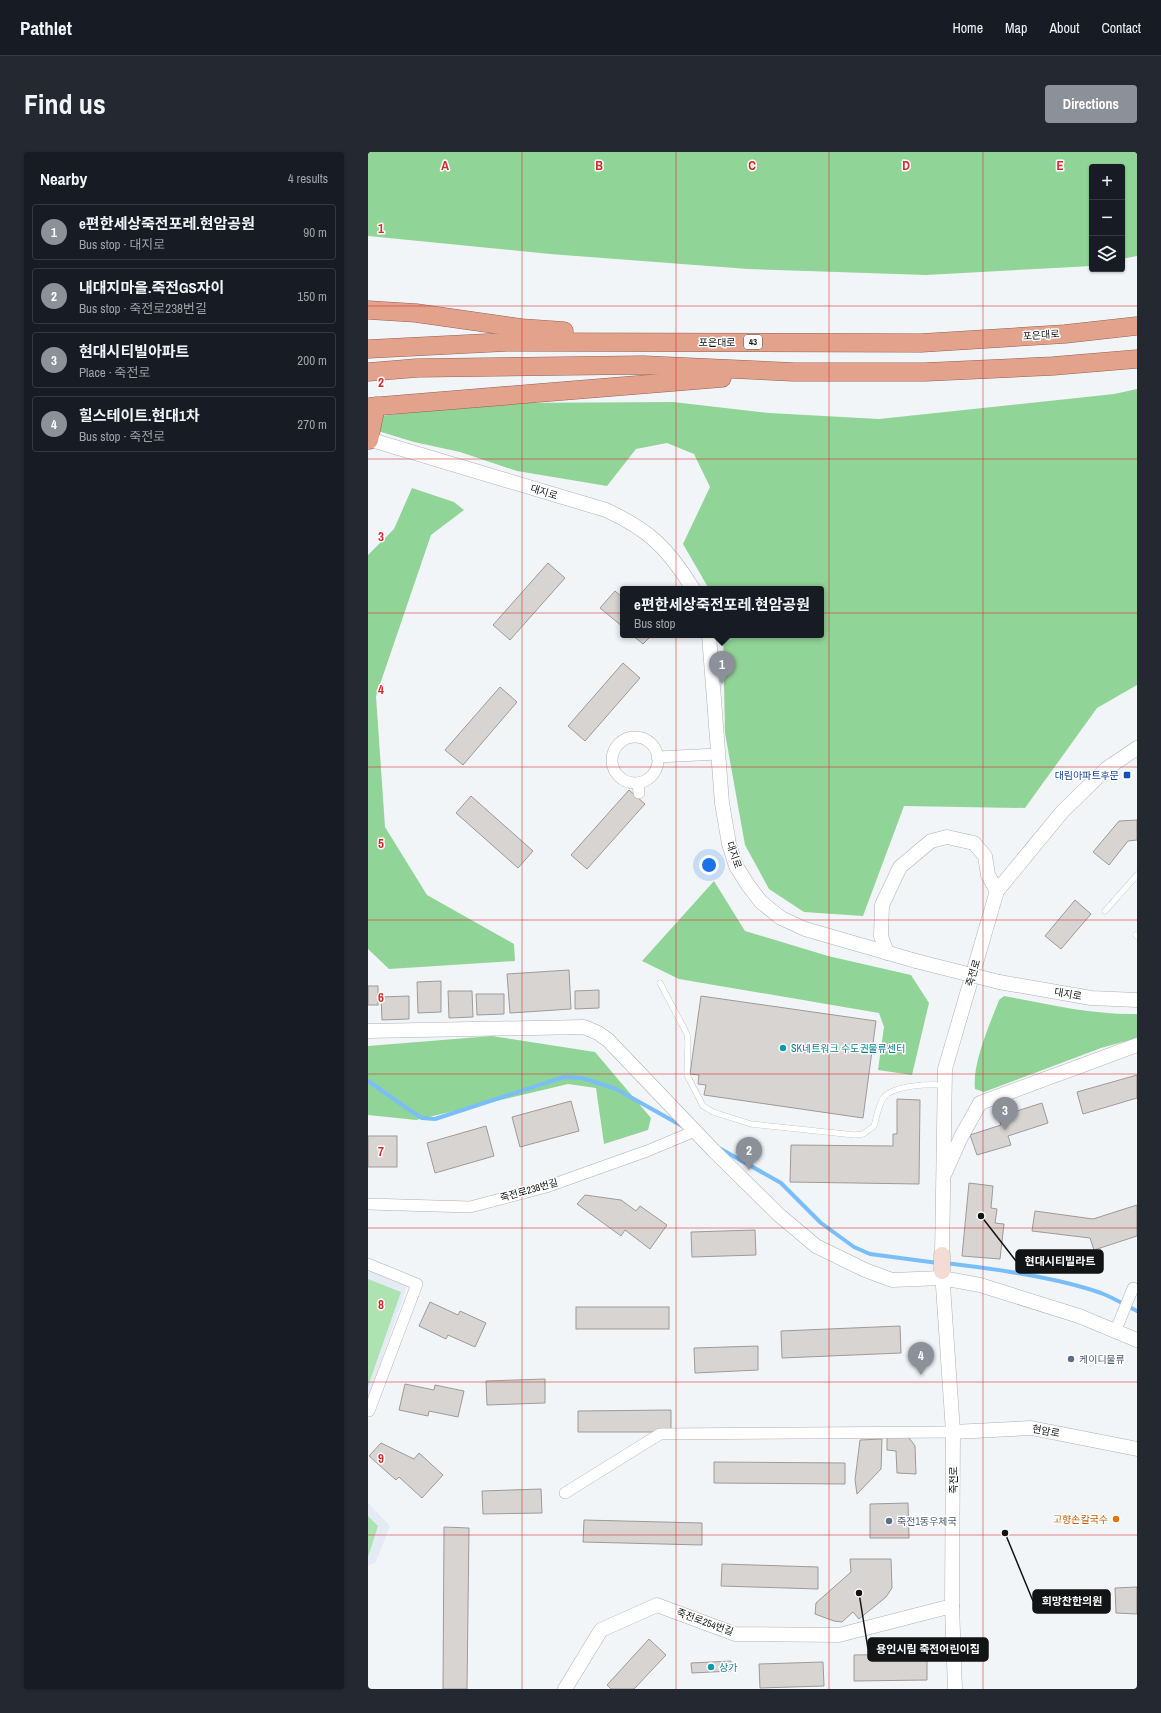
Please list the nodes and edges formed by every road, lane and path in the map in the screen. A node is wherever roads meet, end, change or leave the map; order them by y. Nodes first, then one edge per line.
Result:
1 (368, 310) edge
2 (1137, 326) edge
3 (755, 342) junction
4 (368, 349) edge
5 (1137, 360) edge
6 (368, 372) edge
7 (794, 372) junction
8 (372, 406) edge
9 (369, 440) edge
10 (690, 586) edge
11 (709, 638) edge
12 (1137, 748) edge
13 (718, 754) junction
14 (657, 757) junction
15 (1137, 875) edge
16 (997, 891) junction
17 (1105, 911) dead end
18 (887, 954) junction
19 (660, 983) dead end
20 (1137, 1000) edge
21 (368, 1032) edge
22 (1137, 1045) edge
23 (944, 1085) junction
24 (690, 1133) junction
25 (942, 1178) junction
26 (368, 1204) edge
27 (368, 1264) edge
28 (942, 1268) junction
29 (1135, 1285) edge
30 (1115, 1332) junction
31 (1137, 1340) edge
32 (369, 1411) edge
33 (953, 1432) junction
34 (1137, 1449) edge
35 (565, 1493) dead end
36 (952, 1606) junction
37 (565, 1689) edge
38 (955, 1689) edge

1 - 3 highway
2 - 3 highway, 포은대로 / 43
3 - 4 highway, 포은대로 / 43
5 - 7 highway
6 - 7 highway
7 - 8 highway
8 - 9 highway
9 - 10 street, 대지로
11 - 13 street, 대지로
12 - 16 street, 죽전로
13 - 14 street
13 - 18 street, 대지로
14 - 14 street
15 - 17 lane
16 - 18 street
16 - 23 street, 죽전로
18 - 20 street, 대지로, bridge
19 - 23 lane
21 - 24 street
22 - 25 street
23 - 25 street, 죽전로
24 - 26 street, 죽전로238번길
24 - 28 street
25 - 28 street, 죽전로
27 - 32 street
28 - 30 street
28 - 33 street, 죽전로
29 - 30 street
30 - 31 street
33 - 34 street, 현암로
33 - 35 street
33 - 36 street, 죽전로
36 - 37 street, 죽전로254번길
36 - 38 street, 죽전로

